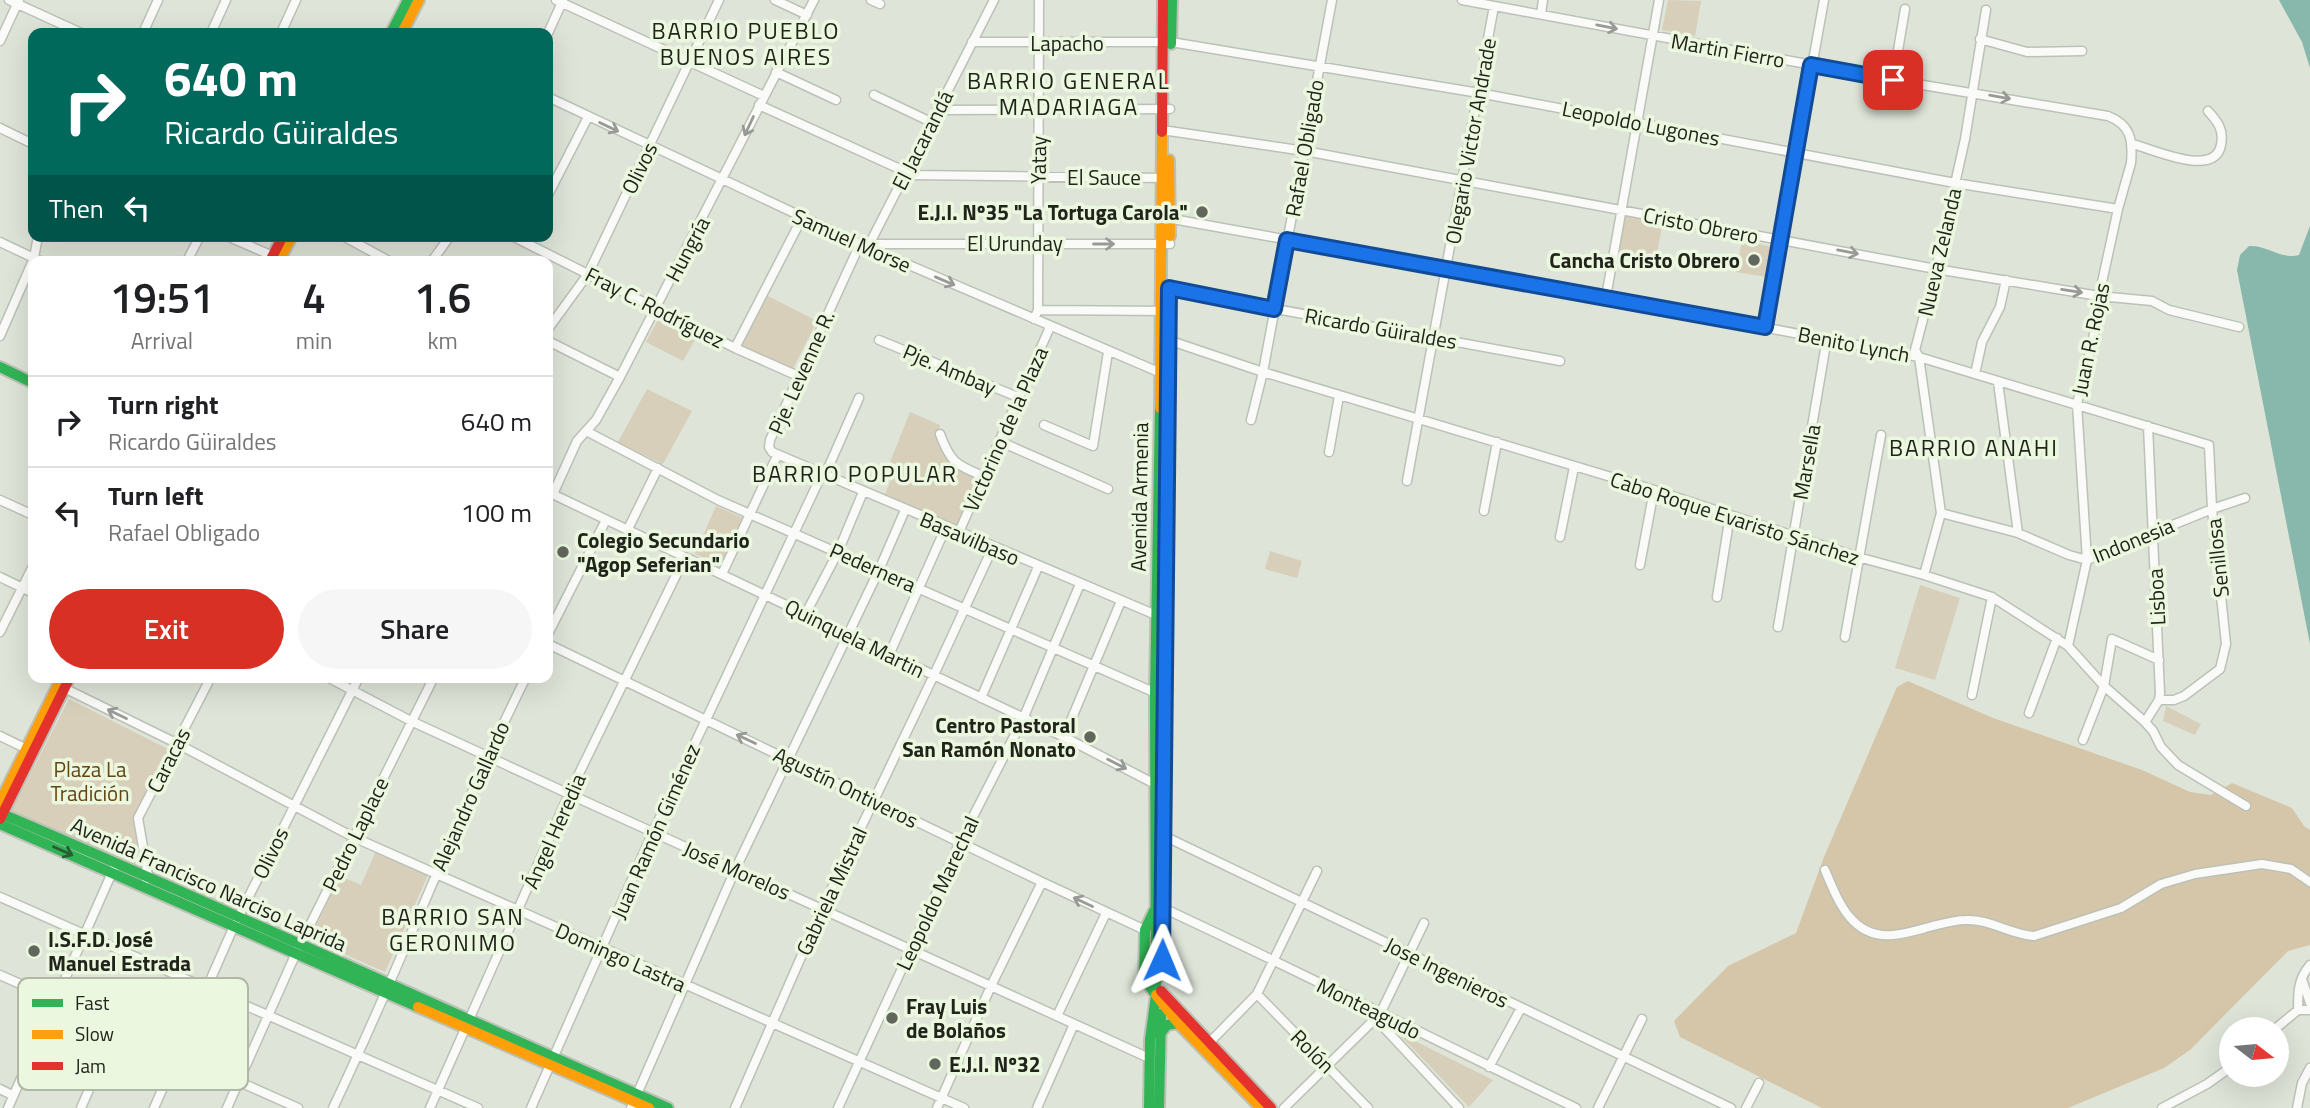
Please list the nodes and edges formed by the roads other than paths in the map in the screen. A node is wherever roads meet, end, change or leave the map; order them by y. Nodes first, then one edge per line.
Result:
1 (9, 0) edge
2 (158, 0) edge
3 (226, 0) edge
4 (296, 0) edge
5 (415, 0) edge
6 (719, 0) edge
7 (775, 0) edge
8 (814, 0) edge
9 (994, 0) edge
10 (1038, 0) edge
11 (1163, 0) edge
12 (1172, 0) edge
13 (1332, 0) edge
14 (1462, 0) edge
15 (1543, 0) edge
16 (1659, 0) edge
17 (1824, 0) edge
18 (560, 1) edge
19 (19, 2) edge
20 (1494, 6) junction
21 (1905, 9) dead end
22 (1986, 10) dead end
23 (1541, 14) junction
24 (807, 15) junction
25 (71, 28) edge
26 (145, 28) edge
27 (213, 28) edge
28 (283, 28) edge
29 (401, 28) edge
30 (550, 28) edge
31 (1653, 36) junction
32 (1980, 39) junction
33 (0, 41) edge
34 (972, 42) junction
35 (1040, 43) junction
36 (1167, 43) junction
37 (2082, 51) dead end
38 (690, 62) junction
39 (1320, 65) junction
40 (1811, 65) junction
41 (776, 72) junction
42 (1893, 80) junction
43 (1971, 92) junction
44 (1479, 93) junction
45 (874, 95) dead end
46 (764, 96) junction
47 (553, 100) edge
48 (836, 100) dead end
49 (759, 106) junction
50 (1039, 109) junction
51 (937, 110) junction
52 (1166, 110) junction
53 (2208, 111) dead end
54 (588, 117) junction
55 (931, 122) junction
56 (1637, 122) junction
57 (0, 128) edge
58 (1165, 131) junction
59 (28, 142) edge
60 (2133, 144) junction
61 (649, 146) junction
62 (1305, 151) junction
63 (1797, 153) junction
64 (909, 174) junction
65 (1038, 177) junction
66 (1165, 178) junction
67 (723, 180) junction
68 (1464, 181) junction
69 (1955, 183) junction
70 (553, 185) edge
71 (1622, 209) junction
72 (2118, 209) junction
73 (802, 218) junction
74 (1165, 218) junction
75 (1287, 240) junction
76 (1781, 240) junction
77 (0, 242) edge
78 (240, 242) edge
79 (353, 242) edge
80 (530, 242) edge
81 (870, 243) junction
82 (1038, 243) junction
83 (860, 244) junction
84 (1165, 244) junction
85 (29, 256) edge
86 (269, 256) edge
87 (380, 256) edge
88 (1447, 269) junction
89 (1936, 269) junction
90 (589, 274) junction
91 (28, 278) edge
92 (2006, 280) junction
93 (1165, 288) junction
94 (2099, 296) junction
95 (1606, 297) junction
96 (656, 308) junction
97 (1274, 309) junction
98 (1038, 310) junction
99 (1165, 311) junction
100 (1034, 319) junction
101 (553, 322) edge
102 (1050, 327) junction
103 (1765, 327) junction
104 (2239, 327) dead end
105 (0, 336) edge
106 (1434, 338) junction
107 (1827, 338) junction
108 (879, 340) dead end
109 (1165, 340) junction
110 (553, 344) edge
111 (735, 348) junction
112 (1108, 352) junction
113 (1919, 357) junction
114 (1560, 360) dead end
115 (0, 367) edge
116 (1263, 372) junction
117 (1164, 373) junction
118 (1975, 374) junction
119 (798, 376) junction
120 (620, 377) junction
121 (28, 381) edge
122 (1998, 382) junction
123 (1339, 396) junction
124 (859, 398) dead end
125 (1020, 398) junction
126 (2077, 404) junction
127 (1420, 419) junction
128 (1251, 420) dead end
129 (1044, 425) dead end
130 (2148, 426) junction
131 (586, 432) junction
132 (940, 433) dead end
133 (1881, 435) dead end
134 (1001, 442) junction
135 (1497, 442) junction
136 (2209, 445) joint
137 (1329, 452) dead end
138 (777, 456) junction
139 (1574, 467) junction
140 (658, 468) junction
141 (823, 475) junction
142 (985, 477) junction
143 (1407, 481) dead end
144 (553, 489) edge
145 (1108, 489) dead end
146 (1654, 490) junction
147 (863, 492) junction
148 (553, 494) edge
149 (2245, 498) dead end
150 (0, 500) edge
151 (2212, 509) junction
152 (905, 510) junction
153 (1484, 512) dead end
154 (28, 513) edge
155 (1941, 513) junction
156 (751, 515) junction
157 (1730, 515) junction
158 (606, 520) junction
159 (946, 527) junction
160 (628, 530) junction
161 (960, 532) junction
162 (2153, 532) junction
163 (796, 533) junction
164 (2018, 533) junction
165 (1794, 535) junction
166 (1560, 537) dead end
167 (993, 547) junction
168 (838, 552) junction
169 (685, 557) junction
170 (1858, 557) junction
171 (2087, 560) junction
172 (1640, 565) dead end
173 (1038, 567) junction
174 (879, 570) junction
175 (722, 574) junction
176 (1924, 575) junction
177 (28, 577) edge
178 (0, 578) edge
179 (1080, 584) junction
180 (23, 588) junction
181 (920, 588) junction
182 (28, 590) edge
183 (766, 594) junction
184 (1717, 597) dead end
185 (1992, 597) junction
186 (1121, 601) junction
187 (966, 608) junction
188 (1160, 614) junction
189 (806, 615) junction
190 (553, 624) edge
191 (1011, 628) junction
192 (1778, 628) dead end
193 (0, 632) edge
194 (847, 635) junction
195 (1844, 637) dead end
196 (2057, 638) junction
197 (553, 646) edge
198 (2068, 646) junction
199 (1053, 647) junction
200 (889, 655) junction
201 (2159, 660) junction
202 (1094, 665) junction
203 (933, 677) junction
204 (625, 681) junction
205 (63, 683) edge
206 (66, 683) edge
207 (208, 683) edge
208 (338, 683) edge
209 (356, 683) edge
210 (432, 683) edge
211 (523, 683) edge
212 (2104, 685) junction
213 (352, 691) junction
214 (1159, 694) junction
215 (1972, 695) dead end
216 (981, 698) junction
217 (2159, 700) junction
218 (2029, 713) dead end
219 (1024, 719) junction
220 (705, 720) junction
221 (411, 721) junction
222 (2146, 722) junction
223 (0, 736) edge
224 (1064, 737) junction
225 (2083, 740) dead end
226 (176, 743) junction
227 (29, 750) junction
228 (487, 755) junction
229 (787, 759) junction
230 (1159, 783) junction
231 (569, 794) junction
232 (874, 800) junction
233 (294, 805) junction
234 (2246, 806) dead end
235 (1, 815) edge
236 (653, 832) junction
237 (1162, 835) junction
238 (353, 837) junction
239 (960, 842) junction
240 (114, 867) junction
241 (735, 870) junction
242 (1825, 870) dead end
243 (1318, 871) dead end
244 (435, 874) junction
245 (146, 881) junction
246 (1042, 882) junction
247 (2310, 882) edge
248 (0, 897) edge
249 (1304, 901) junction
250 (1159, 908) junction
251 (821, 909) junction
252 (518, 911) junction
253 (1106, 913) junction
254 (236, 922) junction
255 (1424, 923) dead end
256 (1145, 930) junction
257 (85, 936) junction
258 (910, 948) junction
259 (298, 949) junction
260 (602, 949) junction
261 (1410, 954) junction
262 (1273, 960) junction
263 (2310, 965) edge
264 (0, 975) edge
265 (2302, 976) junction
266 (66, 978) edge
267 (183, 978) edge
268 (211, 978) edge
269 (18, 983) edge
270 (684, 985) junction
271 (991, 986) junction
272 (386, 989) junction
273 (1257, 994) junction
274 (1159, 997) junction
275 (2310, 1003) edge
276 (248, 1007) edge
277 (1521, 1009) junction
278 (2298, 1010) junction
279 (2310, 1010) edge
280 (267, 1015) junction
281 (1057, 1016) junction
282 (1378, 1017) junction
283 (2289, 1017) edge
284 (1642, 1019) dead end
285 (771, 1022) junction
286 (1178, 1023) junction
287 (468, 1024) junction
288 (1074, 1024) junction
289 (1160, 1034) junction
290 (1207, 1045) junction
291 (358, 1055) junction
292 (1623, 1057) junction
293 (1149, 1058) junction
294 (248, 1061) edge
295 (551, 1061) junction
296 (859, 1061) junction
297 (1329, 1066) junction
298 (1489, 1067) junction
299 (2310, 1068) edge
300 (2219, 1076) edge
301 (18, 1082) edge
302 (1759, 1083) dead end
303 (248, 1087) edge
304 (0, 1089) edge
305 (89, 1090) edge
306 (162, 1090) edge
307 (236, 1090) edge
308 (438, 1090) junction
309 (12, 1095) junction
310 (941, 1098) junction
311 (635, 1101) edge
312 (1266, 1107) edge
313 (8, 1108) edge
314 (81, 1108) edge
315 (154, 1108) edge
316 (227, 1108) edge
317 (298, 1108) edge
318 (333, 1108) edge
319 (430, 1108) edge
320 (478, 1108) edge
321 (531, 1108) edge
322 (649, 1108) edge
323 (668, 1108) edge
324 (735, 1108) edge
325 (838, 1108) edge
326 (937, 1108) edge
327 (964, 1108) edge
328 (1037, 1108) edge
329 (1149, 1108) edge
330 (1159, 1108) edge
331 (1284, 1108) edge
332 (1368, 1108) edge
333 (1458, 1108) edge
334 (1576, 1108) edge
335 (1598, 1108) edge
336 (1731, 1108) edge
337 (1746, 1108) edge
338 (2162, 1108) edge
339 (2297, 1108) edge

1 - 19 street
2 - 26 street
3 - 27 street
4 - 28 street
5 - 29 main road
6 - 38 street, Olivos
7 - 24 street
8 - 24 street, Hungría
9 - 34 street, El Jacarandá
10 - 35 street, Yatay
11 - 36 main road, Avenida Armenia
12 - 36 main road, Avenida Armenia
13 - 39 street, Rafael Obligado
14 - 20 street, Martin Fierro
15 - 23 street
16 - 31 street
17 - 40 street
18 - 30 street
18 - 38 street
19 - 25 street
19 - 33 street
20 - 23 street, Martin Fierro
20 - 44 street, Olegario Victor Andrade
21 - 42 street
22 - 32 street, Nueva Zelanda
23 -> 31 street, Martin Fierro
24 - 41 street, Hungría
31 - 40 street, Martin Fierro
31 - 56 street
32 - 37 street
32 - 43 street, Nueva Zelanda
34 - 35 street, Lapacho
34 - 51 street, El Jacarandá
35 - 36 street, Lapacho
35 - 50 street, Yatay
36 - 39 street, Leopoldo Lugones
36 - 52 main road, Avenida Armenia
38 - 46 street
38 - 61 street, Olivos
39 - 44 street, Leopoldo Lugones
39 - 62 street, Rafael Obligado
40 - 42 street, Martin Fierro
40 - 63 street
41 - 46 street, Hungría
41 - 48 street
42 - 43 street, Martin Fierro
43 -> 60 street, Martin Fierro
43 - 69 street, Nueva Zelanda
44 - 56 street, Leopoldo Lugones
44 - 68 street, Olegario Victor Andrade
45 - 55 street
46 - 49 street, Hungría
47 - 54 street, Samuel Morse
49 - 64 street
49 -> 67 street, Hungría
50 - 51 street
50 - 52 street
50 - 65 street, Yatay
51 - 55 street, El Jacarandá
52 - 58 main road, Avenida Armenia
53 - 60 street
54 -> 61 street, Samuel Morse
54 - 70 street
55 - 64 street, El Jacarandá
56 - 63 street, Leopoldo Lugones
56 - 71 street
57 - 59 street
58 - 62 street, Cristo Obrero
58 - 66 main road, Avenida Armenia
60 - 72 street, Juan R. Rojas
61 - 67 street, Samuel Morse
61 - 90 street, Olivos
62 - 68 street, Cristo Obrero
62 - 75 street, Rafael Obligado
63 - 69 street, Leopoldo Lugones
63 - 76 street
64 - 65 street, El Sauce
64 - 81 street, El Jacarandá
65 - 66 street, El Sauce
65 - 82 street, Yatay
66 - 74 main road, Avenida Armenia
67 - 73 street, Samuel Morse
67 - 96 street, Hungría
68 - 71 street, Cristo Obrero
68 - 88 street, Olegario Victor Andrade
69 - 72 street, Leopoldo Lugones
69 - 89 street, Nueva Zelanda
71 - 76 street, Cristo Obrero
71 - 95 street
72 - 94 street, Juan R. Rojas
73 - 83 street, Samuel Morse
73 - 111 street
74 - 75 street, Benito Lynch
74 - 84 main road, Avenida Armenia
75 - 88 street, Benito Lynch
75 - 97 street, Rafael Obligado
76 -> 89 street, Cristo Obrero
76 - 103 street
77 - 85 street
78 - 86 street
79 - 87 street
80 - 90 street, Fray C. Rodríguez
81 - 82 street, El Urunday
81 - 83 street, El Urunday
82 -> 84 street, El Urunday
82 - 98 street, Yatay
83 -> 100 street, Samuel Morse
83 - 119 street, Pje. Levenne R.
84 - 93 main road, Avenida Armenia
88 - 95 street, Benito Lynch
88 - 106 street, Olegario Victor Andrade
89 - 92 street, Cristo Obrero
89 - 113 street, Nueva Zelanda
90 - 96 street, Fray C. Rodríguez
90 - 101 street, Olivos
91 - 105 street
92 -> 94 street, Cristo Obrero
92 - 118 street
93 - 97 street, Ricardo Güiraldes
93 - 99 main road, Avenida Armenia
94 - 104 street, Cristo Obrero
94 - 126 street, Juan R. Rojas
95 - 103 street, Benito Lynch
96 - 111 street, Fray C. Rodríguez
96 - 120 street, Hungría
97 - 106 street, Ricardo Güiraldes
97 - 116 street, Rafael Obligado
98 - 99 street
98 - 100 street, Yatay
99 - 109 main road, Avenida Armenia
100 - 102 street, Samuel Morse
102 - 112 street, Samuel Morse
102 - 125 street, Victorino de la Plaza
103 - 107 street, Benito Lynch
106 - 114 street, Ricardo Güiraldes
106 - 127 street, Olegario Victor Andrade
107 - 113 street, Benito Lynch
107 - 165 street, Marsella
108 - 125 street, Pje. Ambay
109 - 116 street, Cabo Roque Evaristo Sánchez
109 - 117 main road, Avenida Armenia
110 - 120 street
111 - 119 street, Fray C. Rodríguez
112 - 117 street, Samuel Morse
112 - 129 street
113 - 118 street, Benito Lynch
113 - 155 street, Nueva Zelanda
115 - 121 main road
116 - 123 street, Cabo Roque Evaristo Sánchez
116 - 128 street, Rafael Obligado
117 - 188 main road, Avenida Armenia
118 - 122 street, Benito Lynch
119 - 138 street, Pje. Levenne R.
120 - 131 street, Hungría
122 - 126 street, Benito Lynch
122 - 164 street
123 - 127 street, Cabo Roque Evaristo Sánchez
123 - 137 street
124 - 141 street, Juan Ramón Giménez
125 - 134 street, Victorino de la Plaza
126 - 130 street, Benito Lynch
126 - 171 street, Juan R. Rojas
127 - 135 street, Cabo Roque Evaristo Sánchez
127 - 143 street, Olegario Victor Andrade
130 - 136 street, Benito Lynch
130 - 162 street, Lisboa
131 - 140 street, Pedernera
131 - 144 street, Hungría
132 - 142 street
133 - 170 street
134 - 142 street, Victorino de la Plaza
134 - 145 street
135 - 139 street, Cabo Roque Evaristo Sánchez
135 - 153 street
136 - 151 street, Senillosa
138 - 141 street, Basavilbaso
138 - 156 street, Pje. Levenne R.
139 - 146 street, Cabo Roque Evaristo Sánchez
139 - 166 street
140 - 156 street, Pedernera
140 - 160 street
141 - 147 street, Basavilbaso
141 - 163 street, Juan Ramón Giménez
142 - 161 street, Victorino de la Plaza
146 - 157 street, Cabo Roque Evaristo Sánchez
146 - 172 street
147 - 152 street, Basavilbaso
147 - 168 street
148 - 158 street, Quinquela Martin
149 - 151 street, Indonesia
150 - 154 street
151 - 162 street, Indonesia
151 - 217 street, Senillosa
152 - 159 street, Basavilbaso
152 - 174 street
155 - 164 street, Indonesia
155 - 176 street, Nueva Zelanda
156 - 163 street, Pedernera
156 - 175 street, Pje. Levenne R.
157 - 165 street, Cabo Roque Evaristo Sánchez
157 - 184 street
158 - 160 street, Quinquela Martin
158 - 190 street
159 - 161 street, Basavilbaso
159 - 181 street
160 - 169 street, Quinquela Martin
161 - 167 street, Basavilbaso
162 - 171 street, Indonesia
162 - 201 street, Lisboa
163 - 168 street, Pedernera
163 - 183 street, Juan Ramón Giménez
164 - 171 street, Indonesia
165 - 170 street, Cabo Roque Evaristo Sánchez
165 - 192 street, Marsella
167 - 173 street, Basavilbaso
167 - 187 street
168 - 174 street, Pedernera
168 - 189 street
169 - 175 street, Quinquela Martin
169 - 204 street, Ángel Heredia
170 - 176 street, Cabo Roque Evaristo Sánchez
170 - 195 street
171 - 198 street, Juan R. Rojas
173 - 179 street, Basavilbaso
173 - 191 street
174 - 181 street, Pedernera
174 - 194 street
175 - 183 street, Quinquela Martin
176 - 185 street, Cabo Roque Evaristo Sánchez
177 - 180 street
178 - 180 street
179 - 186 street, Basavilbaso
179 - 199 street, Leopoldo Marechal
180 - 182 street
180 - 193 street
181 - 187 street, Pedernera
181 - 200 street
183 - 189 street, Quinquela Martin
183 - 220 street, Juan Ramón Giménez
185 - 196 street, Cabo Roque Evaristo Sánchez
185 - 215 street
186 - 188 street, Basavilbaso
186 - 202 street
187 - 191 street, Pedernera
187 - 203 street
188 - 214 main road, Avenida Armenia
189 - 194 street, Quinquela Martin
191 - 199 street, Pedernera
191 - 216 street
194 - 200 street, Quinquela Martin
194 - 229 street
196 - 198 street, Cabo Roque Evaristo Sánchez
196 - 218 street
197 - 204 street, Agustín Ontiveros
198 - 212 street, Cabo Roque Evaristo Sánchez
199 - 202 street, Pedernera
199 - 219 street, Leopoldo Marechal
200 - 203 street, Quinquela Martin
201 - 212 street
201 - 217 street, Lisboa
202 - 214 street, Pedernera
202 - 224 street
203 - 216 street, Quinquela Martin
203 - 232 street, Gabriela Mistral
204 - 220 street, Agustín Ontiveros
204 - 231 street, Ángel Heredia
205 - 227 main road
226 -> 206 street, Domingo Lastra
207 - 226 street, Caracas
208 - 213 street, José Morelos
209 - 213 street, Olivos
210 - 221 street, Pedro Laplace
211 - 228 street, Alejandro Gallardo
212 - 222 street, Cabo Roque Evaristo Sánchez
212 - 225 street
213 - 221 street, José Morelos
213 - 233 street, Olivos
214 - 230 main road, Avenida Armenia
216 - 219 street, Quinquela Martin
217 - 222 street
219 - 224 street, Quinquela Martin
219 - 239 street, Leopoldo Marechal
229 -> 220 street, Agustín Ontiveros
220 - 236 street, Juan Ramón Giménez
221 - 228 street, José Morelos
221 - 238 street, Pedro Laplace
222 - 234 street, Cabo Roque Evaristo Sánchez
223 - 227 street
224 -> 230 street, Quinquela Martin
226 - 233 street, Domingo Lastra
226 - 245 street, Caracas
227 - 235 main road
228 - 231 street, José Morelos
228 - 244 street, Alejandro Gallardo
229 - 232 street, Agustín Ontiveros
229 - 241 street
230 - 237 main road, Avenida Armenia
230 - 250 main road, Avenida Armenia
231 - 236 street, José Morelos
231 - 252 street, Ángel Heredia
232 - 239 street, Agustín Ontiveros
232 - 251 street, Gabriela Mistral
233 - 238 street, Domingo Lastra
233 - 254 street, Olivos
235 - 240 main road, Avenida Francisco Narciso Laprida
236 - 241 street, José Morelos
236 - 260 street, Juan Ramón Giménez
237 - 249 street, Jose Ingenieros
237 - 250 main road, Avenida Armenia
238 - 244 street, Domingo Lastra
238 - 259 street, Pedro Laplace
239 - 246 street, Agustín Ontiveros
239 - 258 street, Leopoldo Marechal
240 - 245 main road, Avenida Francisco Narciso Laprida
240 - 257 street
241 - 251 street, José Morelos
241 - 270 street
242 - 247 street
243 - 249 street
244 - 252 street, Domingo Lastra
244 - 272 street, Alejandro Gallardo
245 - 254 main road, Avenida Francisco Narciso Laprida
253 -> 246 street, Agustín Ontiveros
246 - 271 street
248 - 257 street
249 - 261 street, Jose Ingenieros
249 - 262 street
250 - 256 main road
250 - 262 street, Monteagudo
250 - 274 main road, Avenida Armenia
251 - 258 street, José Morelos
251 - 285 street, Gabriela Mistral
252 - 260 street, Domingo Lastra
252 - 287 street, Ángel Heredia
253 - 256 street, Agustín Ontiveros
253 - 281 street
254 - 259 main road, Avenida Francisco Narciso Laprida
254 - 268 street, Olivos
255 - 261 street
256 - 274 main road
257 - 266 street
257 - 267 street
258 - 271 street, José Morelos
258 - 296 street, Leopoldo Marechal
259 - 272 main road, Avenida Francisco Narciso Laprida
259 - 280 street, Pedro Laplace
260 - 270 street, Domingo Lastra
260 - 295 street, Juan Ramón Giménez
261 - 277 street, Jose Ingenieros
261 - 282 street
262 - 273 street
262 - 282 street, Monteagudo
263 - 265 street
264 - 269 street
265 - 275 street
265 - 278 street
270 - 285 street, Domingo Lastra
270 - 311 street
271 - 281 street, José Morelos
271 - 310 street
272 - 287 main road, Avenida Francisco Narciso Laprida
272 - 291 street, Alejandro Gallardo
273 - 290 street
273 - 297 street, Rolón
274 - 286 main road
274 - 289 main road
274 - 290 main road
274 - 293 main road
276 - 280 street
277 - 292 street, Jose Ingenieros
277 - 298 street
278 - 279 street
278 - 283 street
280 - 291 street
280 - 294 street, Pedro Laplace
281 - 288 street, José Morelos
282 - 297 street
282 - 298 street, Monteagudo
282 - 333 street
284 - 292 street
285 - 296 street, Domingo Lastra
285 - 324 street, Gabriela Mistral
286 - 289 main road
286 - 290 main road
287 - 295 main road, Avenida Francisco Narciso Laprida
287 - 308 street, Ángel Heredia
288 - 293 street, José Morelos
288 - 328 street
289 - 330 main road
290 - 312 main road
291 - 308 street
291 - 318 street, Alejandro Gallardo
292 - 335 street
292 - 336 street, Jose Ingenieros
293 - 329 main road
295 - 311 main road, Avenida Francisco Narciso Laprida
295 - 321 street, Juan Ramón Giménez
296 - 310 street, Domingo Lastra
296 - 325 street, Leopoldo Marechal
297 - 331 street
297 - 332 street, Rolón
298 - 334 street, Monteagudo
299 - 339 street
300 - 338 street
301 - 309 street
302 - 337 street
303 - 317 street
304 - 309 street
305 - 314 street
306 - 315 street, Olivos
307 - 316 street, Pedro Laplace
308 - 319 street, Ángel Heredia
308 - 320 street
309 - 313 street
310 - 326 street
310 - 327 street, Domingo Lastra
311 - 322 main road, Avenida Francisco Narciso Laprida
311 - 323 main road, Avenida Francisco Narciso Laprida

